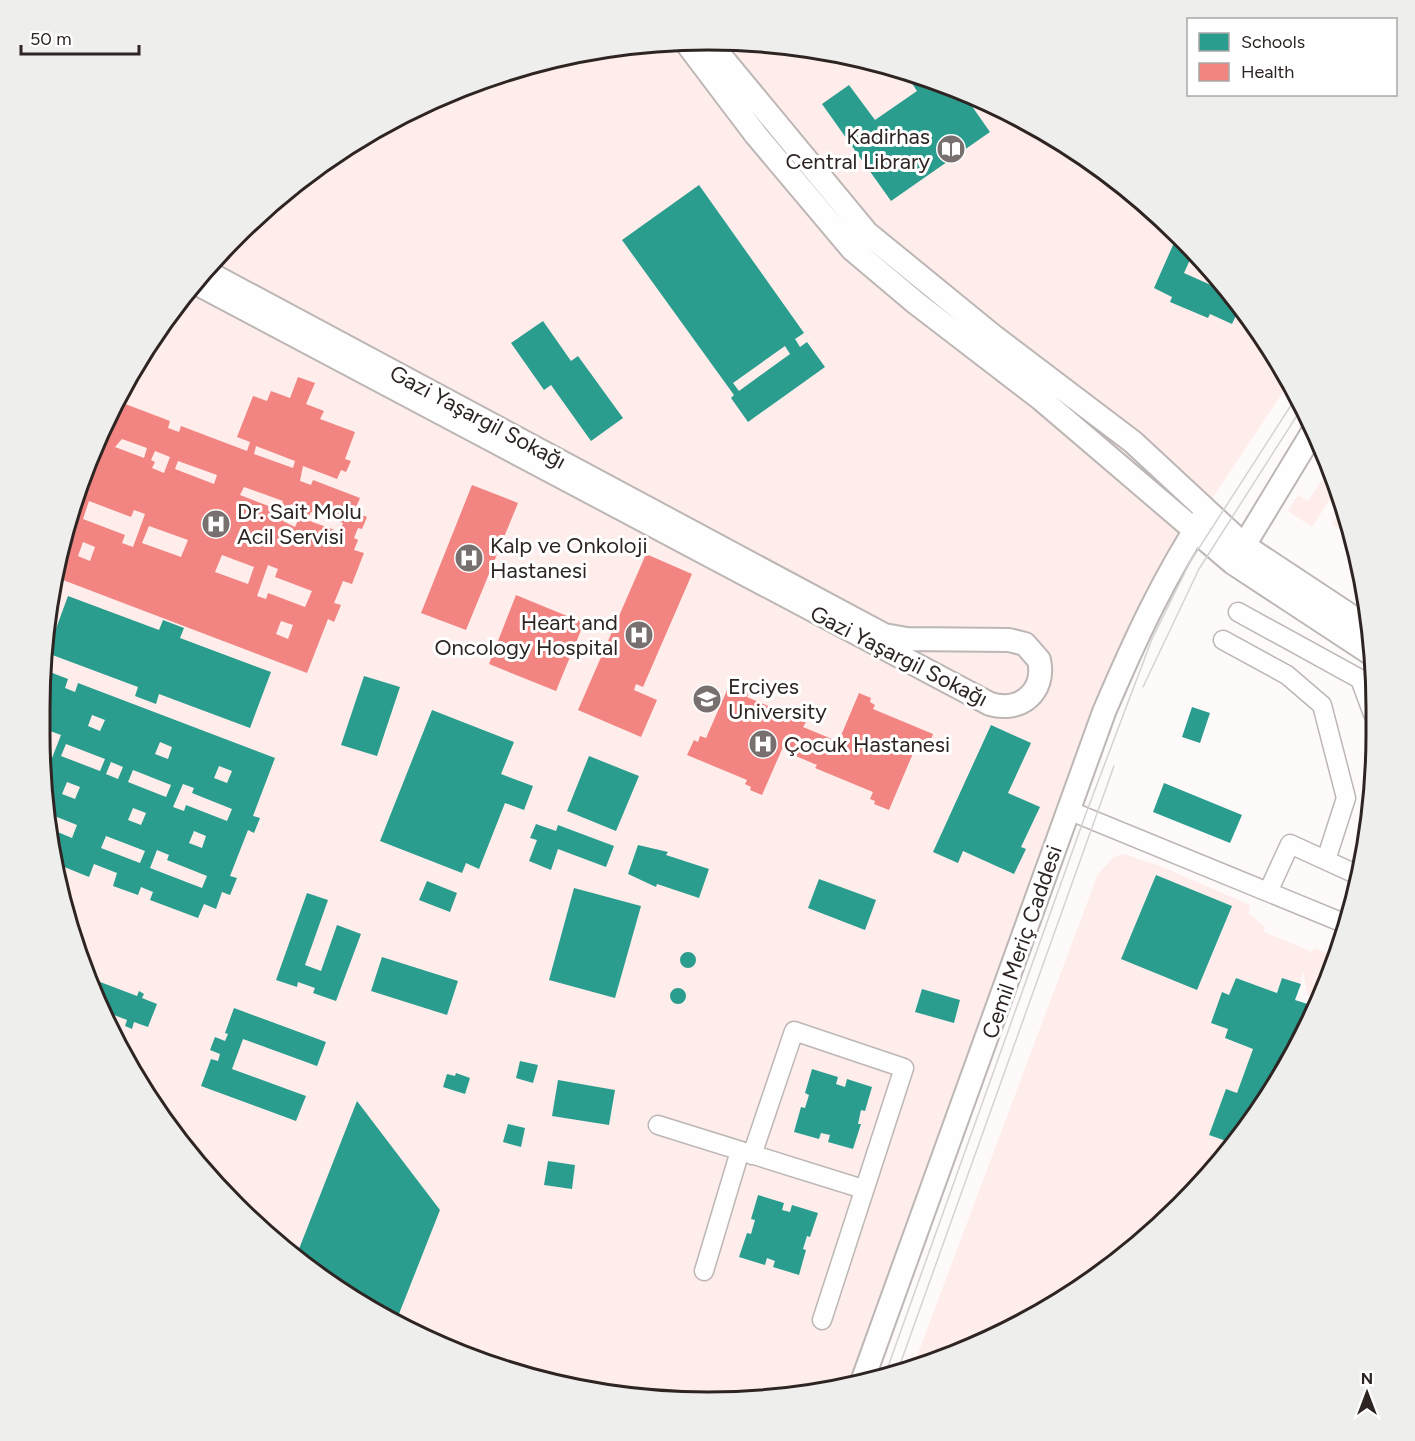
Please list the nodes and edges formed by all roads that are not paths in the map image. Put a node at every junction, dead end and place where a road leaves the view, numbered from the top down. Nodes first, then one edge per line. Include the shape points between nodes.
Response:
1 (692, 50) edge
2 (716, 50) edge
3 (212, 275) edge
4 (202, 286) edge
5 (1308, 440) edge
6 (1200, 522) junction
7 (1239, 555) junction
8 (1238, 612) dead end
9 (1360, 623) edge
10 (1223, 640) dead end
11 (1362, 647) edge
12 (1303, 648) junction
13 (1287, 675) junction
14 (1365, 693) edge
15 (1068, 810) junction
16 (1326, 860) junction
17 (1351, 871) edge
18 (1268, 892) junction
19 (1338, 921) edge
20 (658, 1125) dead end
21 (746, 1153) junction
22 (863, 1189) junction
23 (704, 1271) dead end
24 (822, 1320) dead end
25 (866, 1372) edge

1 - 6 street via 756,135 852,249 936,319
2 - 6 street via 867,233 1133,442
3 - 4 street, Gazi Yaşargil Sokağı via 884,635 1025,644 1039,660 1038,686 1019,703 1004,707 990,704
5 - 7 street
6 - 7 street
6 - 15 street, Cemil Meriç Caddesi via 1169,569 1138,632
7 - 9 street
7 - 11 street
8 - 12 street
10 - 13 street
12 - 13 street
12 - 14 street via 1360,679
13 - 16 street via 1322,705 1346,798
15 - 18 street
15 - 25 street, Cemil Meriç Caddesi
16 - 17 street
16 - 18 street via 1290,844
18 - 19 street
20 - 21 street
21 - 22 street
21 - 22 street via 794,1031 904,1068
21 - 23 street
22 - 24 street

